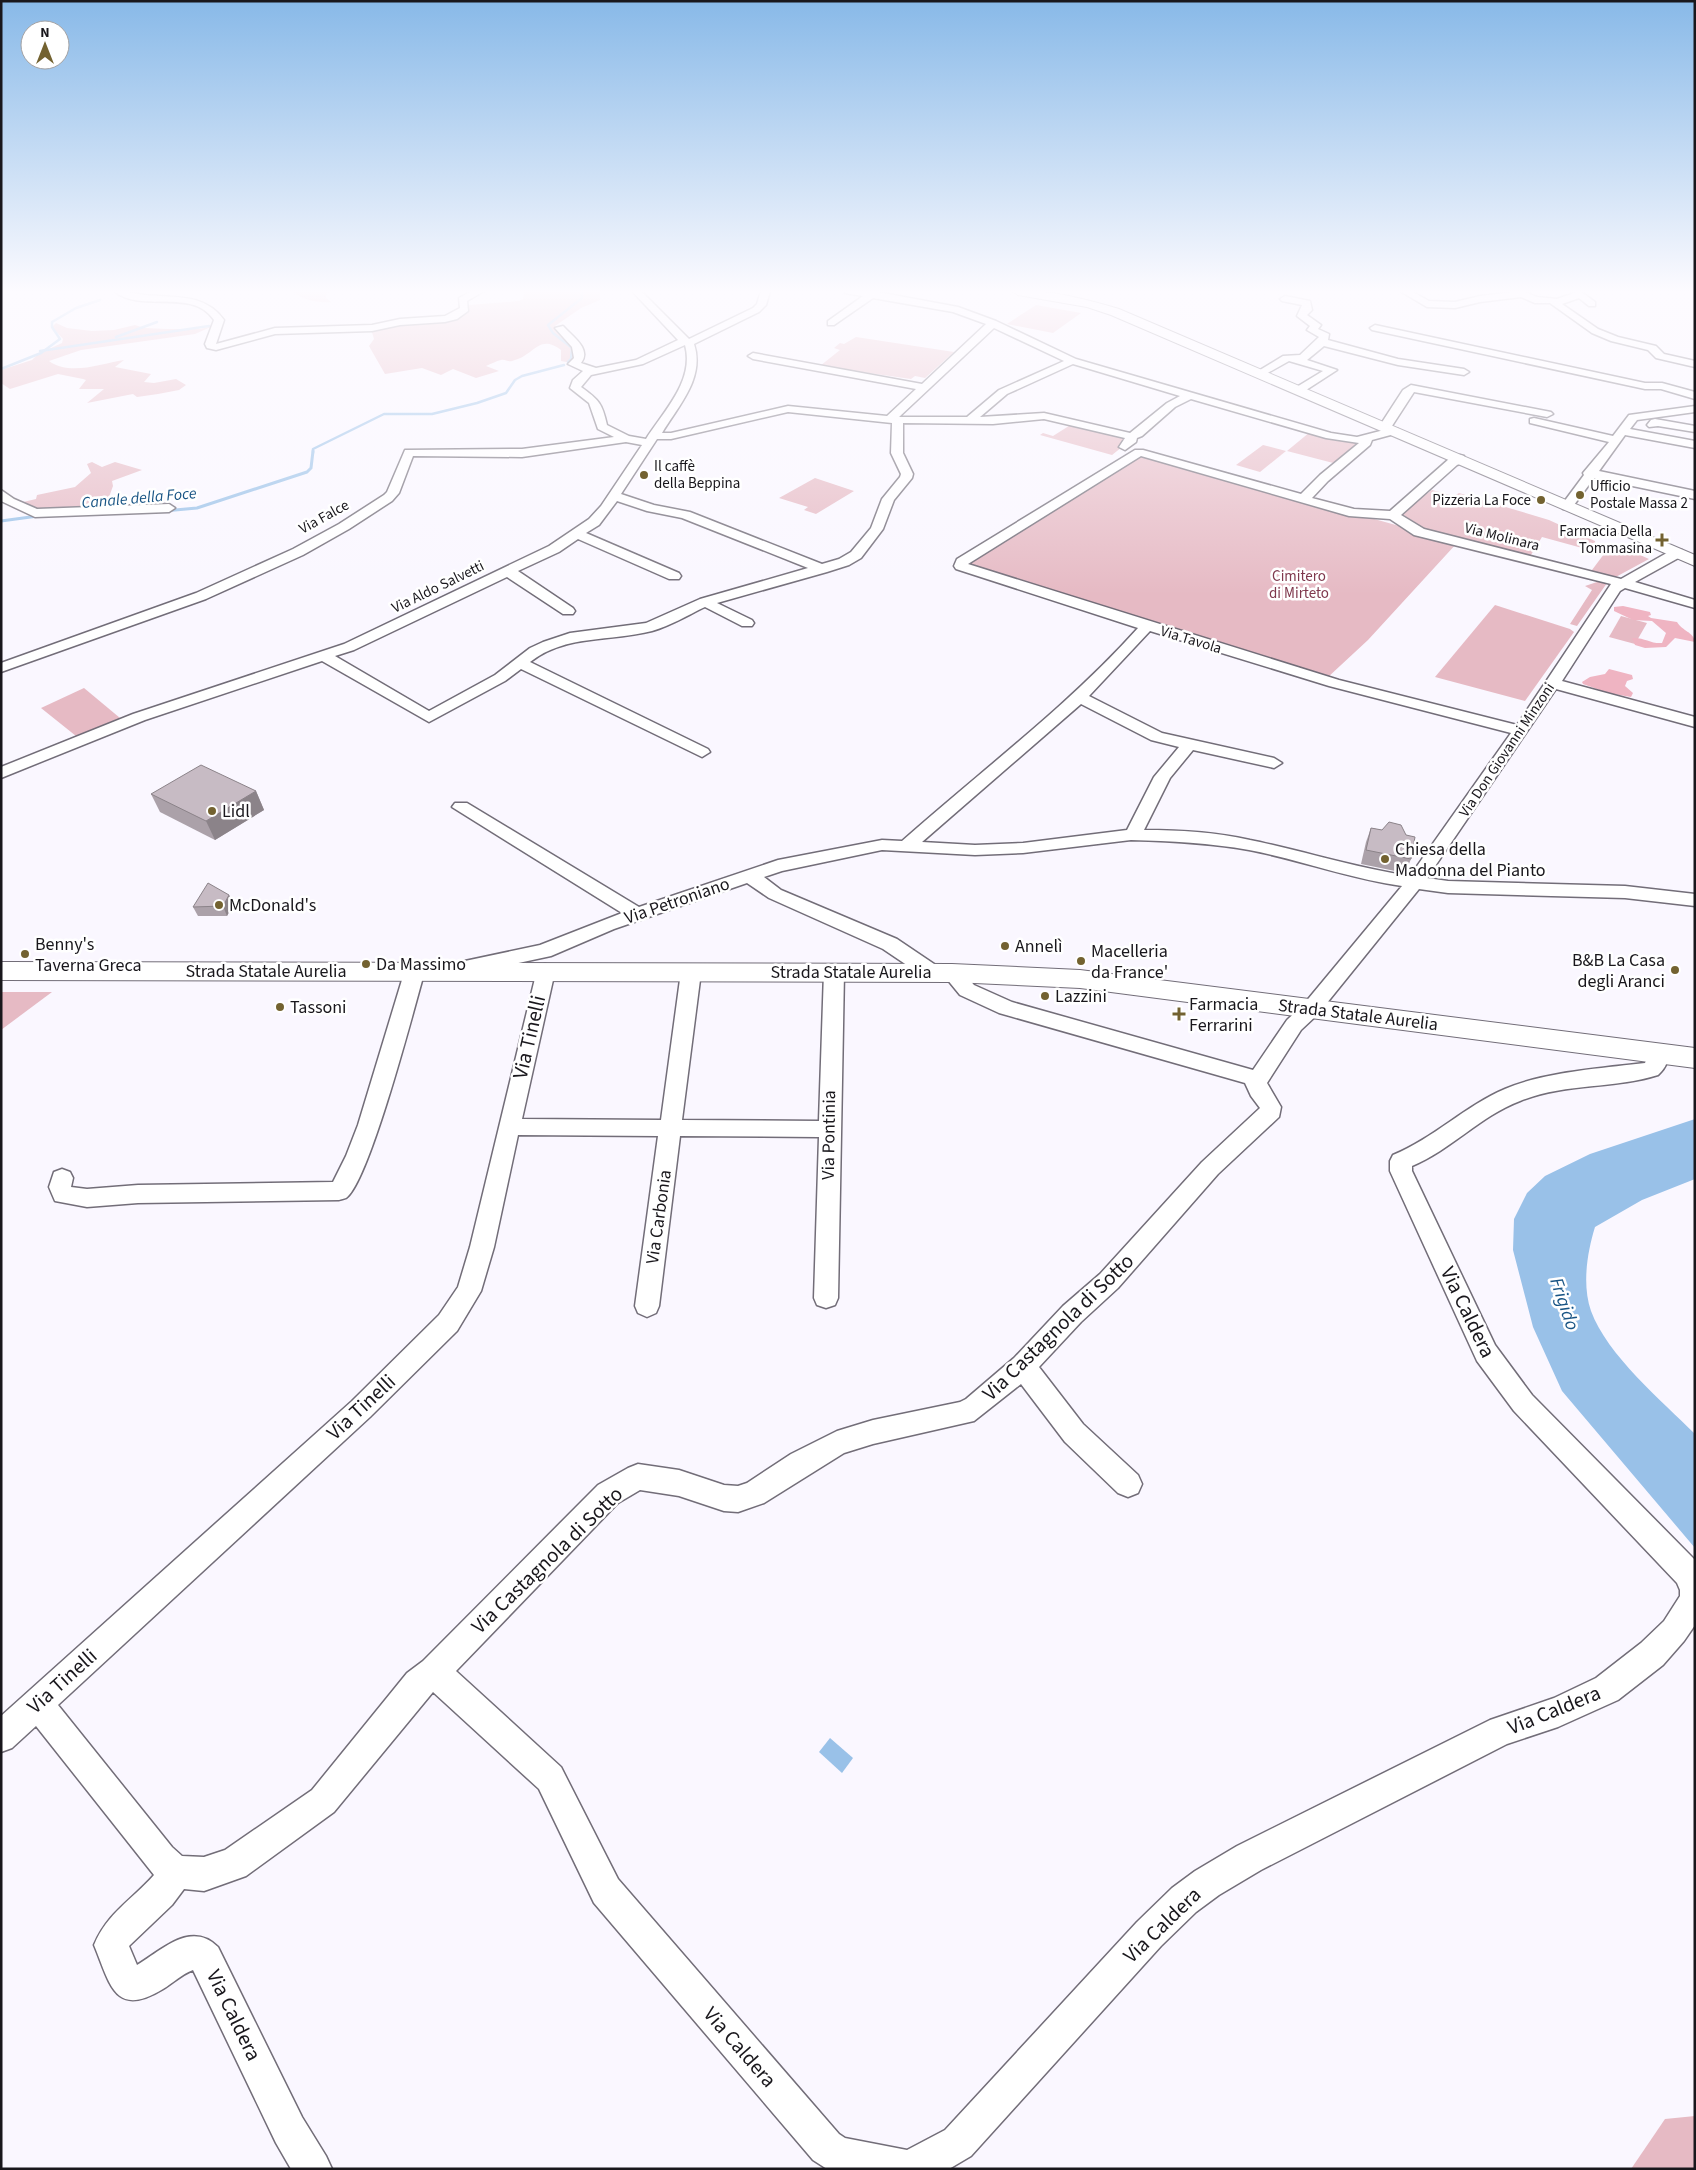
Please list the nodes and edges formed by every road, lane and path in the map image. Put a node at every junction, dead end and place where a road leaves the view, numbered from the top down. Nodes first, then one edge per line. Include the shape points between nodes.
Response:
1 (581, 392) edge
2 (681, 392) edge
3 (917, 392) edge
4 (1003, 392) edge
5 (1177, 392) edge
6 (1304, 392) edge
7 (1407, 392) edge
8 (1433, 392) edge
9 (1683, 392) edge
10 (1190, 396) junction
11 (1695, 396) edge
12 (1695, 409) edge
13 (1547, 414) dead end
14 (893, 420) junction
15 (970, 421) junction
16 (1534, 421) dead end
17 (1389, 429) junction
18 (1695, 430) edge
19 (1618, 435) junction
20 (1130, 436) junction
21 (1646, 436) junction
22 (626, 438) junction
23 (1366, 438) junction
24 (653, 440) junction
25 (1695, 445) edge
26 (1126, 458) junction
27 (1460, 459) junction
28 (1589, 473) junction
29 (1, 494) edge
30 (1695, 495) edge
31 (615, 496) junction
32 (1304, 499) junction
33 (1567, 506) junction
34 (170, 508) dead end
35 (1393, 515) junction
36 (578, 534) junction
37 (1676, 553) junction
38 (1695, 561) edge
39 (822, 569) junction
40 (508, 571) junction
41 (674, 576) dead end
42 (1622, 582) junction
43 (705, 602) junction
44 (1695, 604) edge
45 (568, 611) dead end
46 (747, 623) dead end
47 (1147, 626) junction
48 (324, 656) junction
49 (520, 663) junction
50 (1, 668) edge
51 (1553, 683) junction
52 (1080, 697) junction
53 (1695, 722) edge
54 (1521, 731) junction
55 (1189, 745) junction
56 (702, 752) dead end
57 (1274, 763) dead end
58 (1, 773) edge
59 (460, 807) dead end
60 (1133, 835) junction
61 (907, 846) junction
62 (750, 876) junction
63 (1416, 881) junction
64 (1695, 900) edge
65 (638, 915) junction
66 (415, 970) junction
67 (1, 971) edge
68 (450, 971) junction
69 (545, 971) junction
70 (691, 972) junction
71 (834, 972) junction
72 (942, 973) junction
73 (1311, 1009) junction
74 (1658, 1053) junction
75 (1695, 1058) edge
76 (1258, 1079) junction
77 (509, 1127) junction
78 (671, 1128) junction
79 (829, 1129) junction
80 (62, 1178) dead end
81 (826, 1298) dead end
82 (647, 1306) dead end
83 (1023, 1366) junction
84 (1128, 1484) dead end
85 (434, 1672) junction
86 (37, 1704) junction
87 (1, 1737) edge
88 (176, 1872) junction
89 (313, 2169) edge
90 (909, 2169) edge

1 - 22 street via 594,401 602,427
2 - 24 street, Via Aldo Salvetti
3 - 14 street
4 - 15 street
5 - 10 street
6 - 17 main road
7 - 17 street via 1401,398
8 - 13 street
9 - 11 street
10 - 20 street via 1171,405 1138,434
10 - 23 street via 1345,440
12 - 19 street via 1637,415
14 - 15 street, Via Falce
14 - 24 street, Via Falce via 788,410
14 - 39 street via 899,428 897,453 906,478 888,499 877,529 856,555 837,566
15 - 20 street, Via Falce via 1044,416
16 - 19 street
17 - 23 street
17 - 27 main road
18 - 21 street via 1655,422
19 - 21 street
19 - 28 street
20 - 26 street via 1131,441 1116,455
21 - 25 street
22 - 24 street, Via Falce
22 - 50 street, Via Falce via 522,453 410,452 388,498 319,540 190,600
23 - 32 street via 1366,443
24 - 31 street, Via Aldo Salvetti
26 - 32 street via 1144,452
26 - 47 street via 962,562 961,566
27 - 33 main road
27 - 35 street
28 - 30 street
28 - 33 street
29 - 34 street via 10,502 35,513
31 - 36 street, Via Aldo Salvetti via 594,522
31 - 39 street via 686,515
32 - 35 street via 1353,513
33 - 37 main road
35 - 42 street, Via Molinara via 1419,532
36 - 40 street, Via Aldo Salvetti
36 - 41 street
37 - 38 main road
37 - 42 street, Via Don Giovanni Minzoni
39 - 43 street
40 - 45 street
40 - 48 street, Via Aldo Salvetti via 386,631
42 - 44 street, Via Molinara
42 - 51 street, Via Don Giovanni Minzoni
43 - 46 street
43 - 49 street via 648,627 570,637 535,651
47 - 52 street, Via Tavola
47 - 54 street, Via Tavola via 1334,683
48 - 49 street via 428,717 500,678
48 - 58 street, Via Aldo Salvetti via 139,717
49 - 56 street
51 - 53 street
51 - 54 street, Via Don Giovanni Minzoni
52 - 55 street via 1157,737
52 - 61 street, Via Tavola
54 - 63 street, Via Don Giovanni Minzoni
55 - 57 street
55 - 60 street via 1162,777
59 - 65 street
60 - 61 street, Via Petroniano via 1023,848 975,850
60 - 63 street, Via Petroniano via 1216,839 1351,871
61 - 62 street, Via Petroniano via 882,845 778,866
62 - 65 street, Via Petroniano
62 - 72 street via 775,894 890,944
63 - 64 street, Via Petroniano via 1489,889 1625,892
63 - 73 street, Via Don Giovanni Minzoni
65 - 68 street, Via Petroniano via 544,951
66 - 67 main road, Strada Statale Aurelia
66 - 68 main road, Strada Statale Aurelia
66 - 80 street via 359,1153 344,1188 339,1191 138,1194 87,1198 63,1195 60,1187
68 - 69 main road, Strada Statale Aurelia
69 - 70 main road, Strada Statale Aurelia
69 - 77 street, Via Tinelli
70 - 71 main road, Strada Statale Aurelia
70 - 78 street, Via Carbonia
71 - 72 main road, Strada Statale Aurelia
71 - 79 street, Via Pontinia
72 - 73 main road, Strada Statale Aurelia via 1080,979
72 - 76 street via 967,990 1006,1008
73 - 74 main road, Strada Statale Aurelia
73 - 76 street via 1294,1025
74 - 75 main road, Strada Statale Aurelia
74 - 90 street, Via Caldera via 1656,1066 1651,1070 1568,1081 1514,1094 1424,1152 1401,1161 1401,1171 1486,1353 1502,1376 1522,1403 1687,1573 1695,1588 1694,1600 1674,1631 1652,1654 1607,1689 1558,1712 1501,1732 1249,1858 1207,1883 1149,1934 958,2143
76 - 83 street, Via Castagnola di Sotto via 1256,1086 1270,1104 1271,1111 1210,1168 1109,1280
77 - 78 street
77 - 86 street, Via Tinelli via 482,1247 468,1291 448,1324 361,1409
78 - 79 street
78 - 82 street, Via Carbonia
79 - 81 street, Via Pontinia
83 - 84 street via 1074,1433
83 - 85 street, Via Castagnola di Sotto via 965,1413 837,1443 754,1494 738,1499 724,1498 679,1483 638,1477 622,1484 608,1494
85 - 88 street, Via Castagnola di Sotto via 418,1684 323,1801 299,1820 234,1864 204,1874
85 - 90 street, Via Caldera via 550,1778 606,1891 826,2146 839,2155
86 - 87 street, Via Tinelli
86 - 88 street via 160,1859
88 - 89 street, Via Caldera via 163,1892 114,1937 111,1945 125,1978 131,1984 140,1983 187,1953 198,1952 206,1959 290,2130

